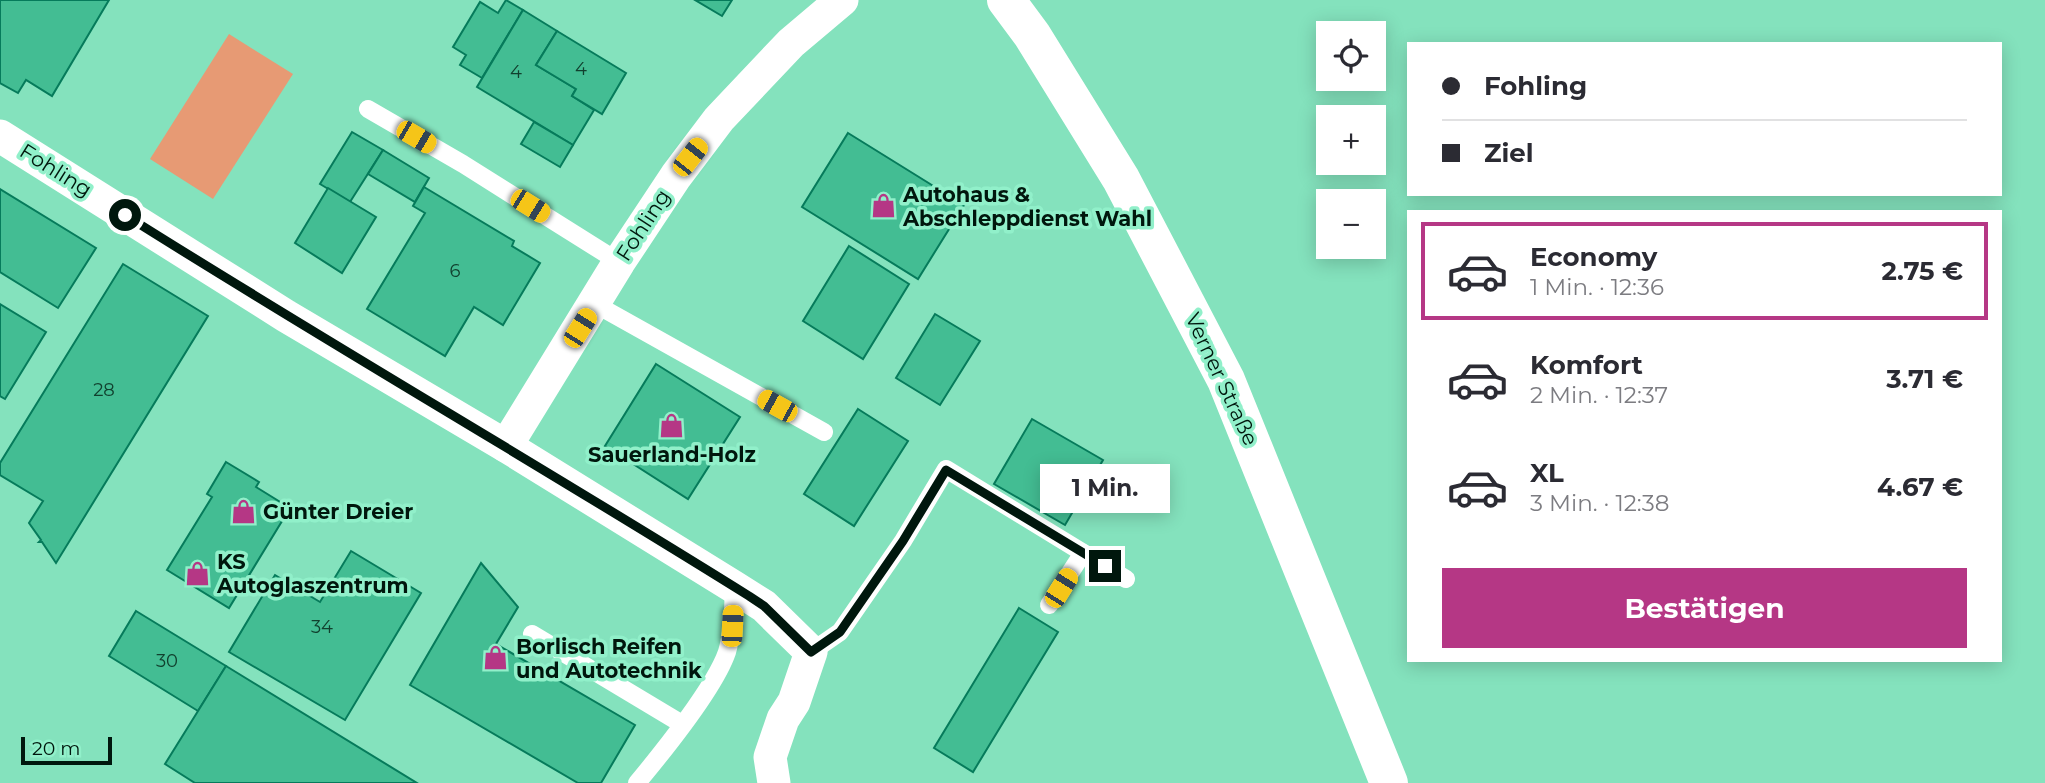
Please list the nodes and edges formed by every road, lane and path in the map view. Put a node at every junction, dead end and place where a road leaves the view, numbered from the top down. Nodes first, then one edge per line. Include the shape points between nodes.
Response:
1 (842, 0) edge
2 (1006, 0) edge
3 (368, 109) dead end
4 (0, 136) edge
5 (619, 262) junction
6 (595, 304) junction
7 (824, 432) dead end
8 (506, 446) junction
9 (1083, 553) junction
10 (1126, 579) dead end
11 (734, 587) junction
12 (1049, 605) dead end
13 (532, 634) dead end
14 (811, 652) junction
15 (682, 724) junction
16 (638, 783) edge
17 (774, 783) edge
18 (1389, 783) edge

1 - 5 street, Fohling via 791,43 719,119
2 - 18 main road, Verner Straße via 1121,179 1226,380
3 - 5 lane
4 - 8 street, Fohling via 286,316
5 - 6 street, Fohling
6 - 7 lane
6 - 8 street, Fohling
8 - 11 street, Fohling
9 - 10 lane
9 - 12 lane
9 - 14 lane via 946,470 840,632
11 - 14 street, Fohling via 764,606
11 - 15 lane via 726,653
13 - 15 lane
14 - 17 street via 770,757
15 - 16 lane

